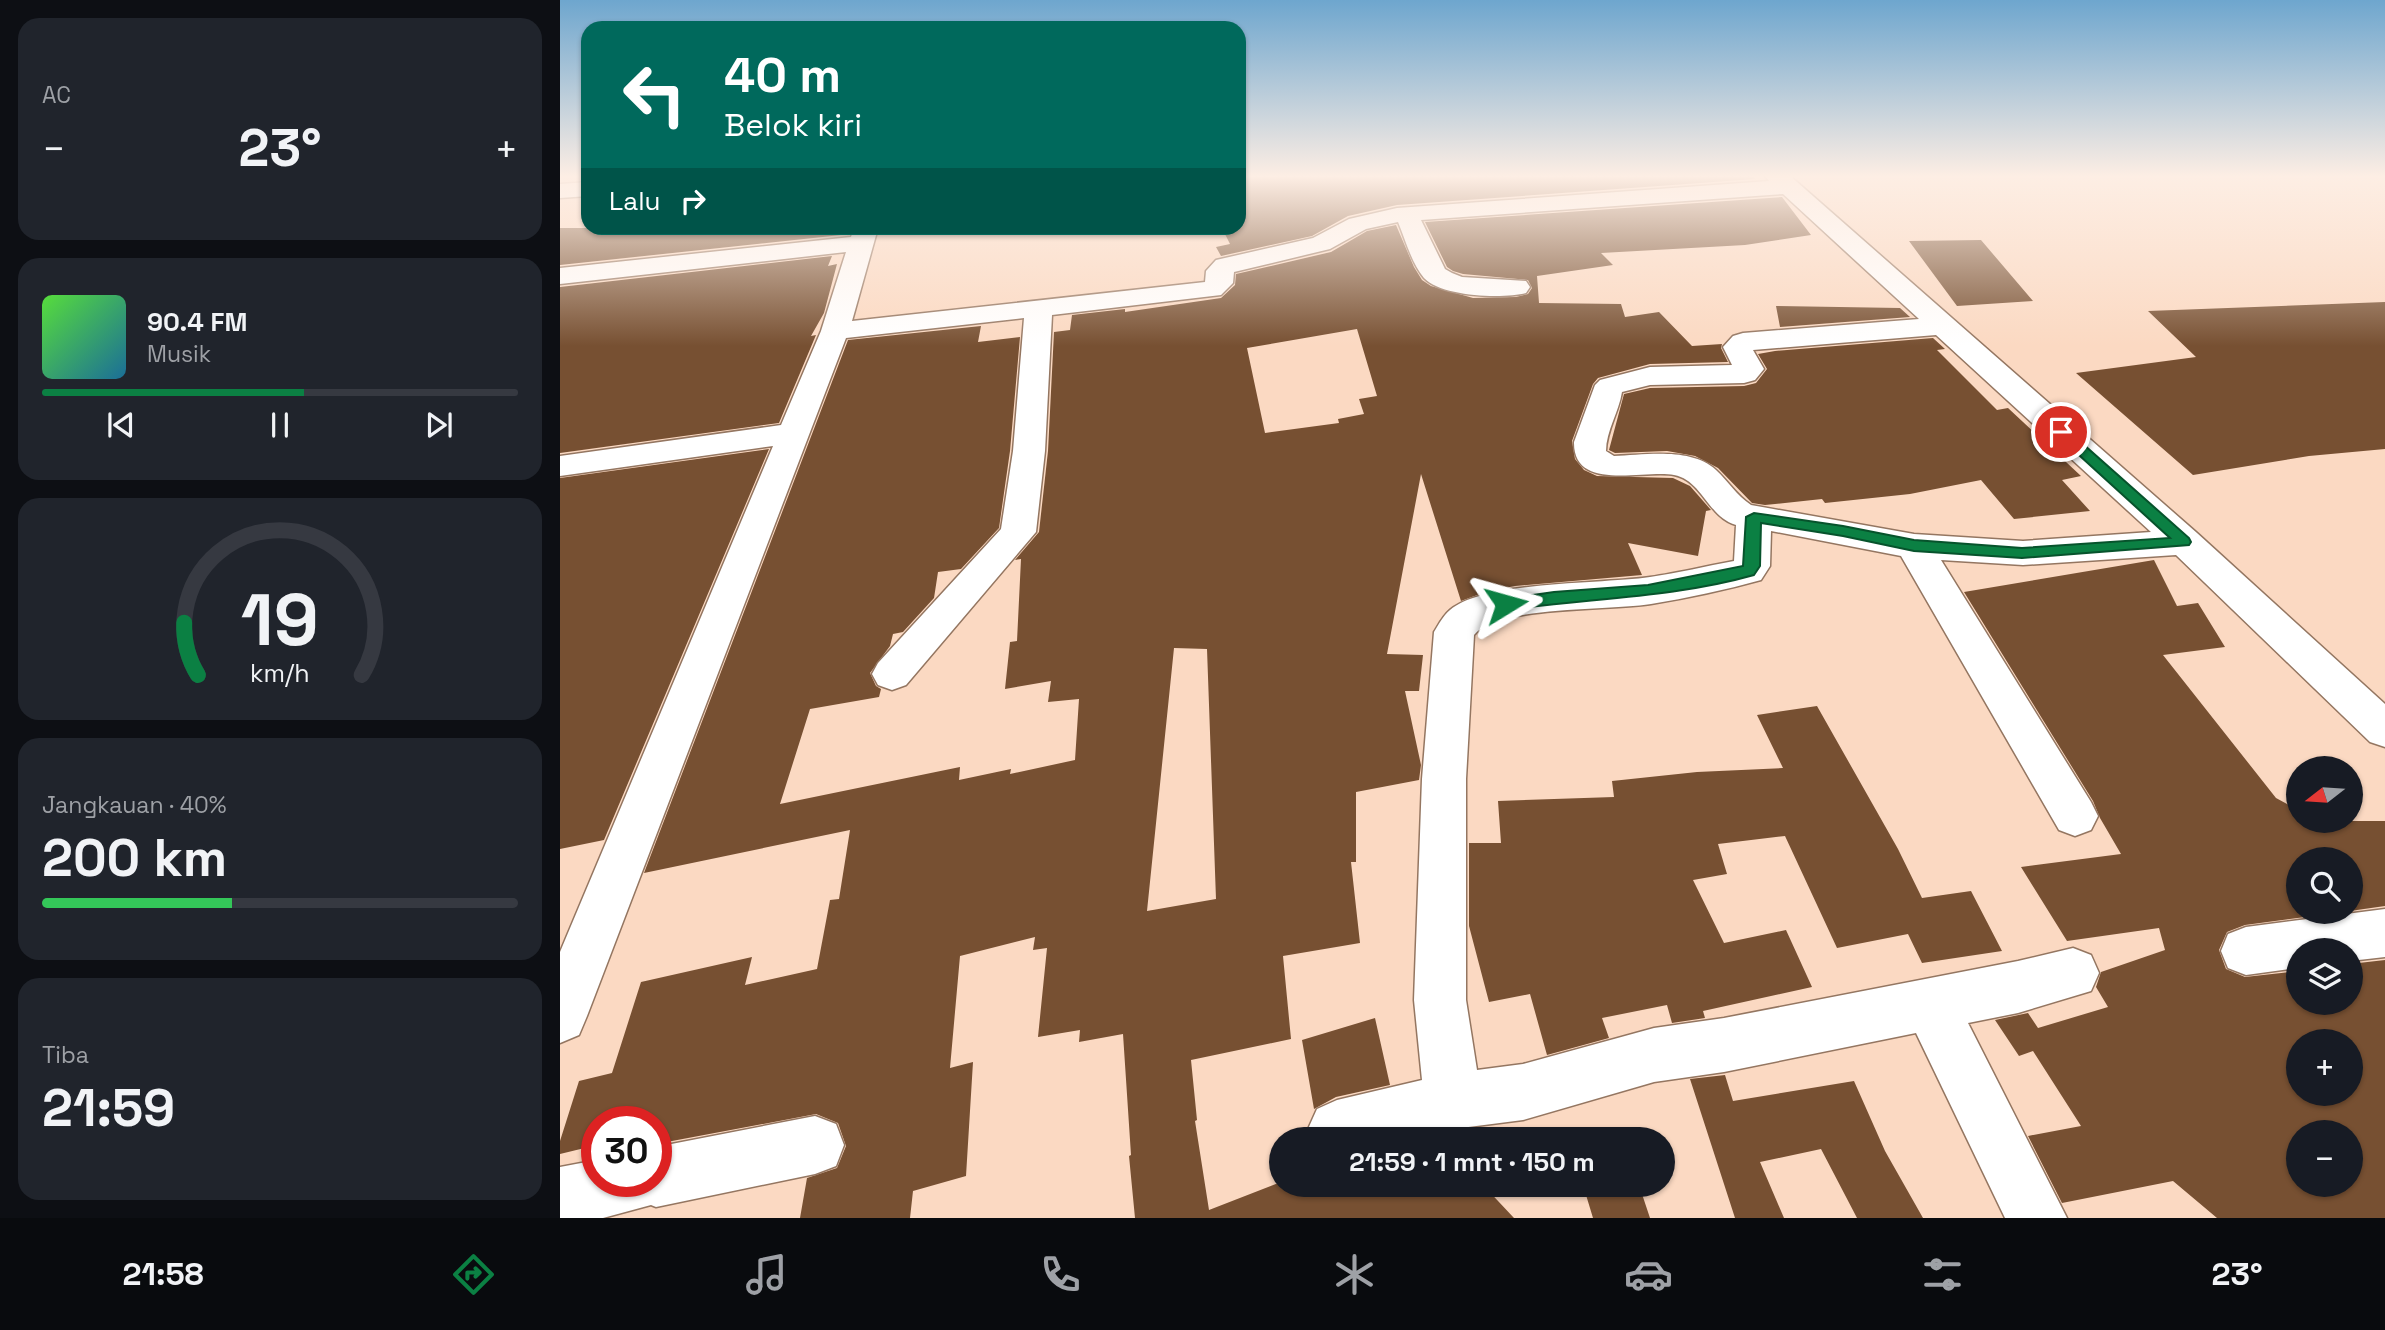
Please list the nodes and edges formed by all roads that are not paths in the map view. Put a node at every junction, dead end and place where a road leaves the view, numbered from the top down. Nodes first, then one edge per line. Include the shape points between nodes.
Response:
1 (1343, 232) edge
2 (1414, 232) edge
3 (1837, 232) edge
4 (864, 235) edge
5 (560, 276) edge
6 (1517, 287) dead end
7 (1039, 309) junction
8 (1942, 326) junction
9 (835, 331) junction
10 (793, 433) junction
11 (561, 467) edge
12 (1754, 517) junction
13 (2184, 542) junction
14 (1914, 545) junction
15 (892, 674) dead end
16 (2385, 730) edge
17 (2075, 816) dead end
18 (2385, 933) edge
19 (2246, 951) dead end
20 (2073, 972) dead end
21 (1929, 1003) junction
22 (560, 1016) edge
23 (1453, 1101) junction
24 (1345, 1127) edge
25 (815, 1145) dead end
26 (672, 1174) edge
27 (581, 1193) edge
28 (560, 1197) edge
29 (2037, 1218) edge

1 - 7 street via 1321,244 1225,266 1219,271 1220,283 1212,289
2 - 6 street via 1440,278 1451,283
3 - 8 street
4 - 5 street
4 - 9 street
7 - 9 street
7 - 15 street via 1018,532
8 - 12 street via 1743,342 1737,345 1749,369 1744,374 1650,376 1606,391 1590,443 1596,460 1609,466 1686,466 1706,478 1734,512
8 - 13 street
9 - 10 street
10 - 11 street
10 - 22 street
12 - 14 street
12 - 23 street via 1748,571 1648,591 1506,604 1465,619 1454,632 1444,779 1440,1000
13 - 14 street via 2022,553
13 - 16 street
14 - 17 street
18 - 19 street
20 - 21 street
21 - 23 street via 1654,1055 1523,1092
21 - 29 street
23 - 24 street
25 - 26 street
27 - 28 street

